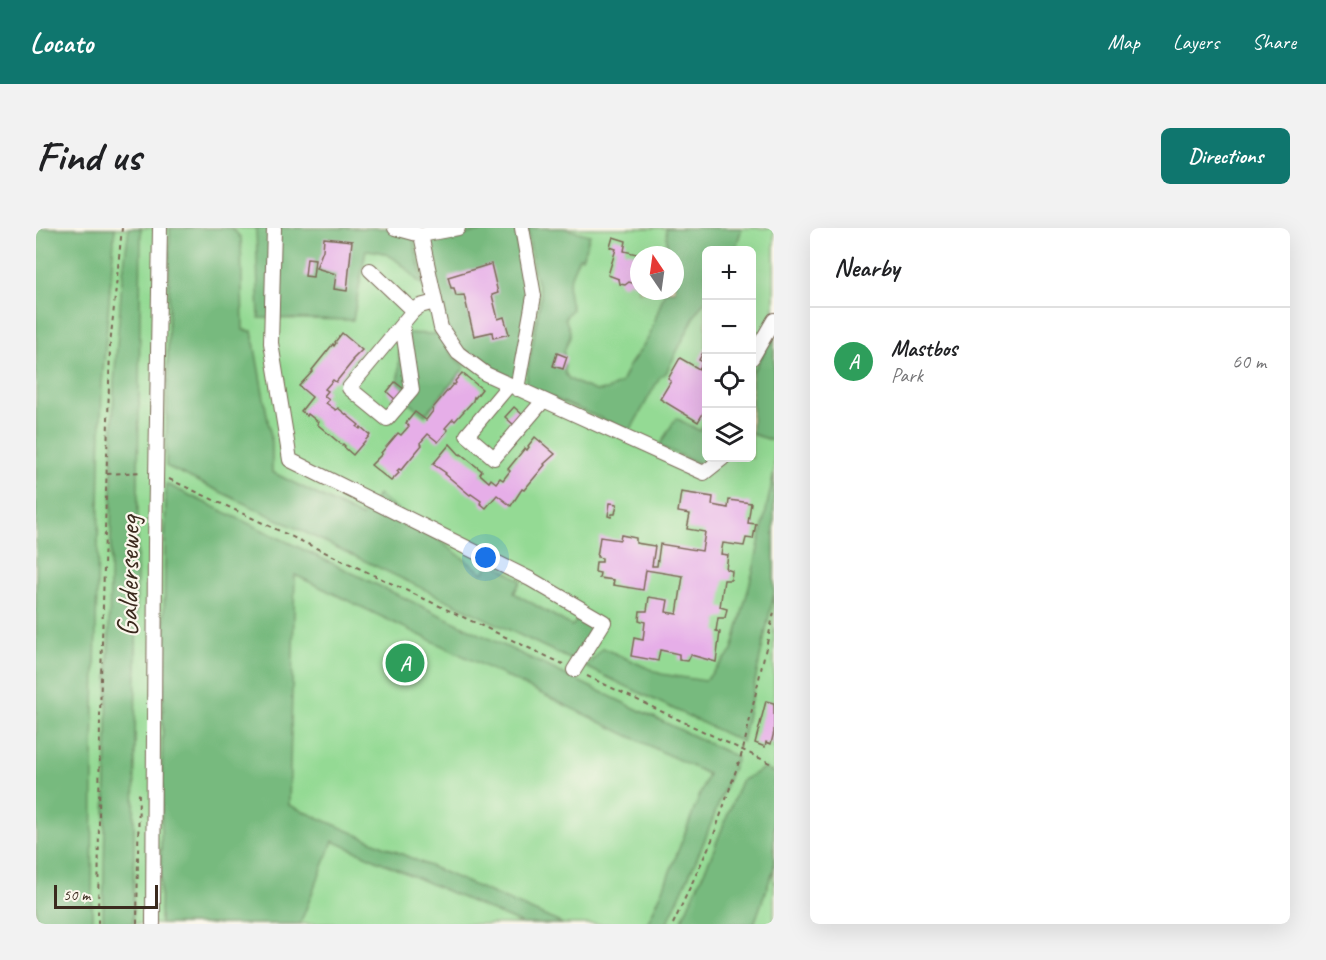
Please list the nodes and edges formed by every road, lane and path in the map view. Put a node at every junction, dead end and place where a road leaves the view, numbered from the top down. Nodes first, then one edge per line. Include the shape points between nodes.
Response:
1 (122, 228) edge
2 (160, 228) edge
3 (274, 228) edge
4 (395, 228) edge
5 (458, 228) edge
6 (522, 228) edge
7 (421, 235) junction
8 (370, 270) dead end
9 (435, 302) junction
10 (413, 311) junction
11 (774, 320) edge
12 (402, 324) junction
13 (754, 354) edge
14 (513, 387) junction
15 (543, 401) junction
16 (718, 462) edge
17 (149, 473) junction
18 (106, 474) junction
19 (774, 612) edge
20 (574, 670) junction
21 (743, 750) junction
22 (774, 765) edge
23 (98, 924) edge
24 (153, 924) edge
25 (673, 924) edge

1 - 18 path via 111,346
2 - 17 street, Galderseweg
3 - 20 street via 271,343 290,460 530,579 604,622
4 - 7 street
5 - 7 street
6 - 14 street via 534,296
7 - 9 street
8 - 10 street
9 - 10 street
9 - 14 street via 441,328 458,353 486,374
10 - 12 street
11 - 13 street
12 - 12 street via 349,388 387,419 412,390
14 - 15 street
14 - 15 street via 467,435 494,458
15 - 16 street via 704,473
17 - 18 path
17 - 20 path
17 - 24 street, Galderseweg
18 - 23 path
19 - 21 path
20 - 21 path
21 - 22 path
21 - 25 path via 712,840

